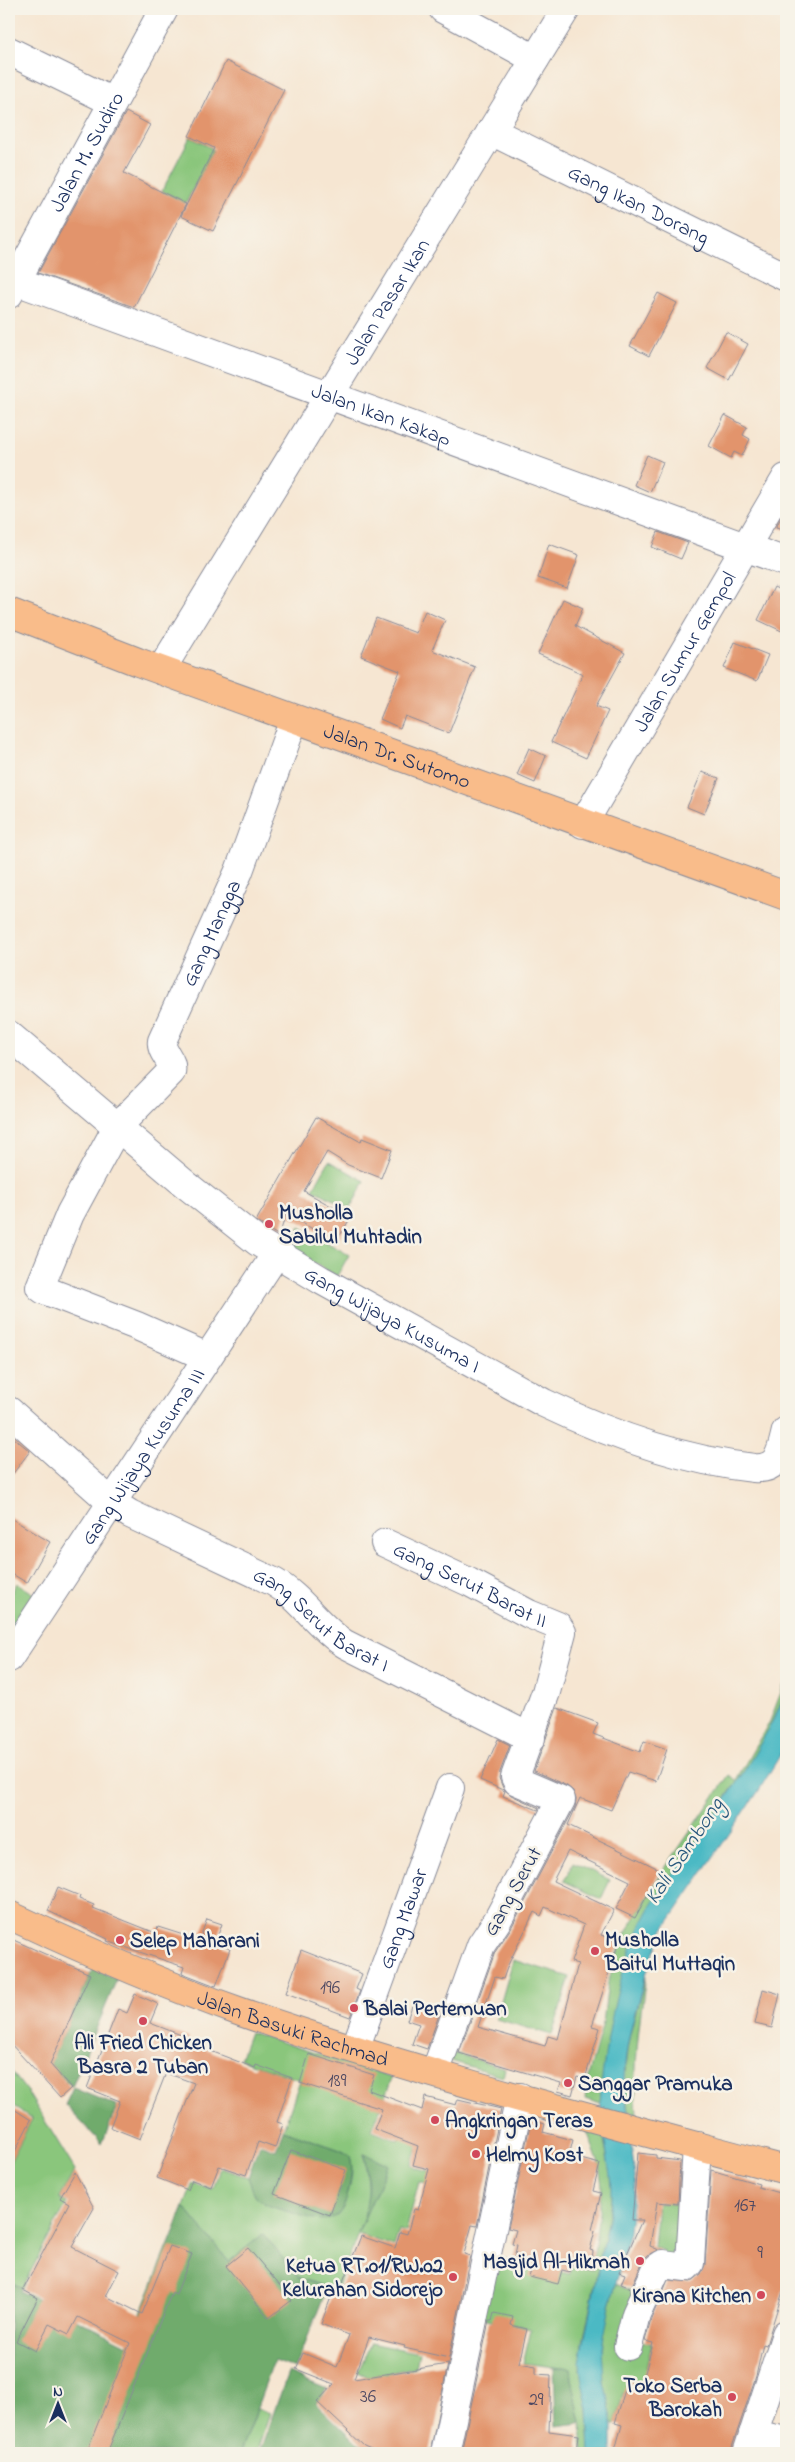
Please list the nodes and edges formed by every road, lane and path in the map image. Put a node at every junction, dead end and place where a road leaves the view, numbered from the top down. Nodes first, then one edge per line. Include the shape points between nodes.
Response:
1 (164, 9) edge
2 (443, 9) edge
3 (566, 9) edge
4 (9, 51) edge
5 (535, 59) junction
6 (113, 102) junction
7 (490, 132) junction
8 (786, 277) edge
9 (12, 288) edge
10 (328, 395) junction
11 (786, 478) edge
12 (747, 547) junction
13 (786, 562) edge
14 (9, 612) edge
15 (161, 670) junction
16 (294, 719) junction
17 (583, 824) junction
18 (786, 896) edge
19 (9, 1035) edge
20 (117, 1127) junction
21 (276, 1254) junction
22 (208, 1357) junction
23 (9, 1411) edge
24 (786, 1432) edge
25 (110, 1502) junction
26 (385, 1544) dead end
27 (9, 1658) edge
28 (531, 1738) junction
29 (450, 1788) dead end
30 (10, 1919) edge
31 (355, 2050) junction
32 (435, 2072) junction
33 (520, 2097) junction
34 (697, 2146) junction
35 (786, 2170) edge
36 (786, 2334) edge
37 (628, 2346) dead end
38 (786, 2441) edge
39 (750, 2444) edge
40 (445, 2453) edge

1 - 6 street, Jalan M. Sudiro
2 - 5 street
3 - 5 street, Jalan Pasar Ikan
4 - 6 street
5 - 7 street, Jalan Pasar Ikan
6 - 9 street, Jalan M. Sudiro
7 - 8 street, Gang Ikan Dorang
7 - 10 street, Jalan Pasar Ikan
9 - 10 street, Jalan Ikan Kakap
10 - 12 street, Jalan Ikan Kakap
10 - 15 street, Jalan Pasar Ikan
11 - 12 street, Jalan Sumur Gempol
12 - 13 street, Jalan Ikan Kakap
12 - 17 street, Jalan Sumur Gempol
14 - 15 main road, Jalan Dr. Sutomo
15 - 16 main road, Jalan Dr. Sutomo
16 - 17 main road, Jalan Dr. Sutomo
16 - 20 street, Gang Mangga via 240,871 162,1041 161,1049 172,1064 171,1072
17 - 18 main road, Jalan Dr. Sutomo
19 - 20 street, Gang Wijaya Kusuma I
20 - 21 street, Gang Wijaya Kusuma I via 224,1216
20 - 22 street via 70,1214 40,1288
21 - 22 street, Gang Wijaya Kusuma III
21 - 24 street, Gang Wijaya Kusuma I via 544,1403 629,1440 727,1464 764,1469 777,1458
22 - 25 street, Gang Wijaya Kusuma III
23 - 25 street, Gang Serut Barat I
25 - 27 street, Gang Wijaya Kusuma III
25 - 28 street, Gang Serut Barat I via 278,1585 294,1596 332,1636 345,1644
26 - 28 street, Gang Serut Barat II via 561,1628 562,1639
28 - 32 street, Gang Serut via 516,1778 561,1800 481,1945
29 - 31 street, Gang Mawar
30 - 31 main road, Jalan Basuki Rachmad via 190,1992
31 - 32 main road, Jalan Basuki Rachmad
32 - 33 main road, Jalan Basuki Rachmad
33 - 34 main road, Jalan Basuki Rachmad
33 - 40 street
34 - 35 main road
34 - 37 street via 690,2263 686,2266 664,2264 657,2268 636,2314
36 - 39 street
38 - 39 street

